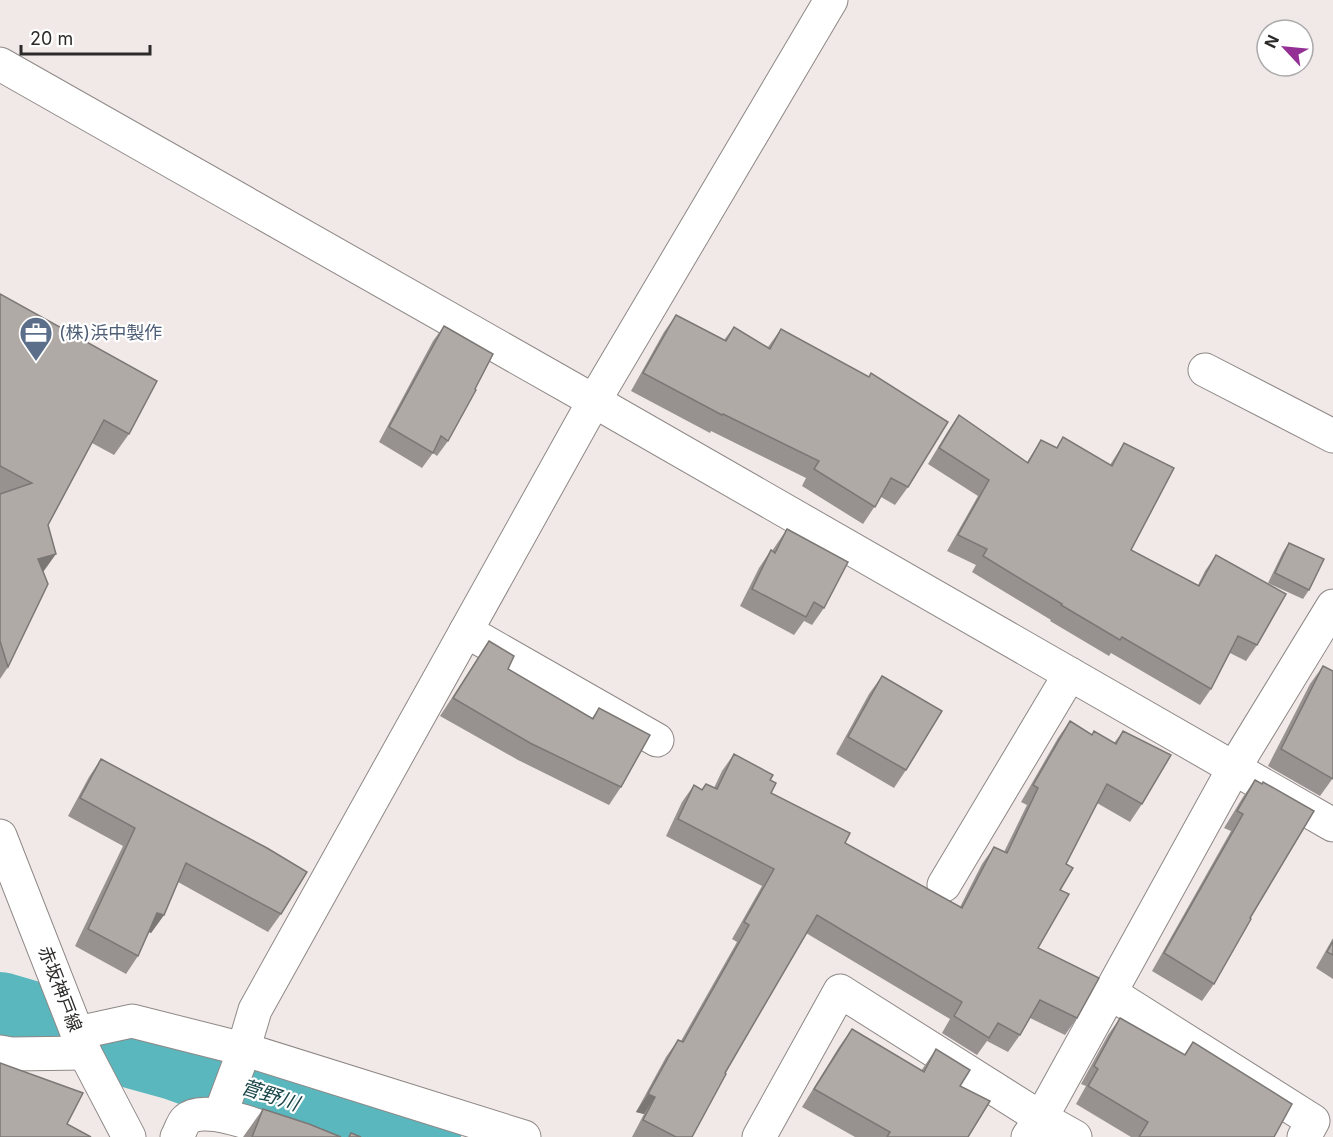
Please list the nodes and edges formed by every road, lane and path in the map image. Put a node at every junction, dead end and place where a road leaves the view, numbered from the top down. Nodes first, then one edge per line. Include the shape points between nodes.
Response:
1 (831, 0) edge
2 (0, 64) edge
3 (1205, 370) dead end
4 (594, 401) junction
5 (1333, 436) edge
6 (1333, 606) edge
7 (466, 631) junction
8 (1070, 674) junction
9 (657, 740) dead end
10 (1234, 768) junction
11 (1333, 825) edge
12 (0, 836) edge
13 (944, 885) dead end
14 (1109, 992) junction
15 (81, 1043) junction
16 (0, 1052) edge
17 (241, 1056) junction
18 (224, 1108) junction
19 (1035, 1128) edge
20 (129, 1137) edge
21 (177, 1137) edge
22 (289, 1137) edge
23 (524, 1137) edge
24 (759, 1137) edge
25 (1075, 1137) edge
26 (1304, 1137) edge

1 - 4 street
2 - 4 street
3 - 5 street
4 - 7 street
4 - 8 street
6 - 10 street
7 - 9 street
7 - 17 street via 255,1010
8 - 10 street
8 - 13 street
10 - 11 street
10 - 14 street
12 - 15 street, 赤坂神戸線
14 - 19 street
14 - 26 street via 1314,1121
15 - 16 street via 12,1054
15 - 17 street via 132,1021
15 - 20 street, 赤坂神戸線
17 - 18 street
17 - 23 street
18 - 21 street via 186,1120
18 - 22 street
19 - 24 street via 840,991
19 - 25 street

